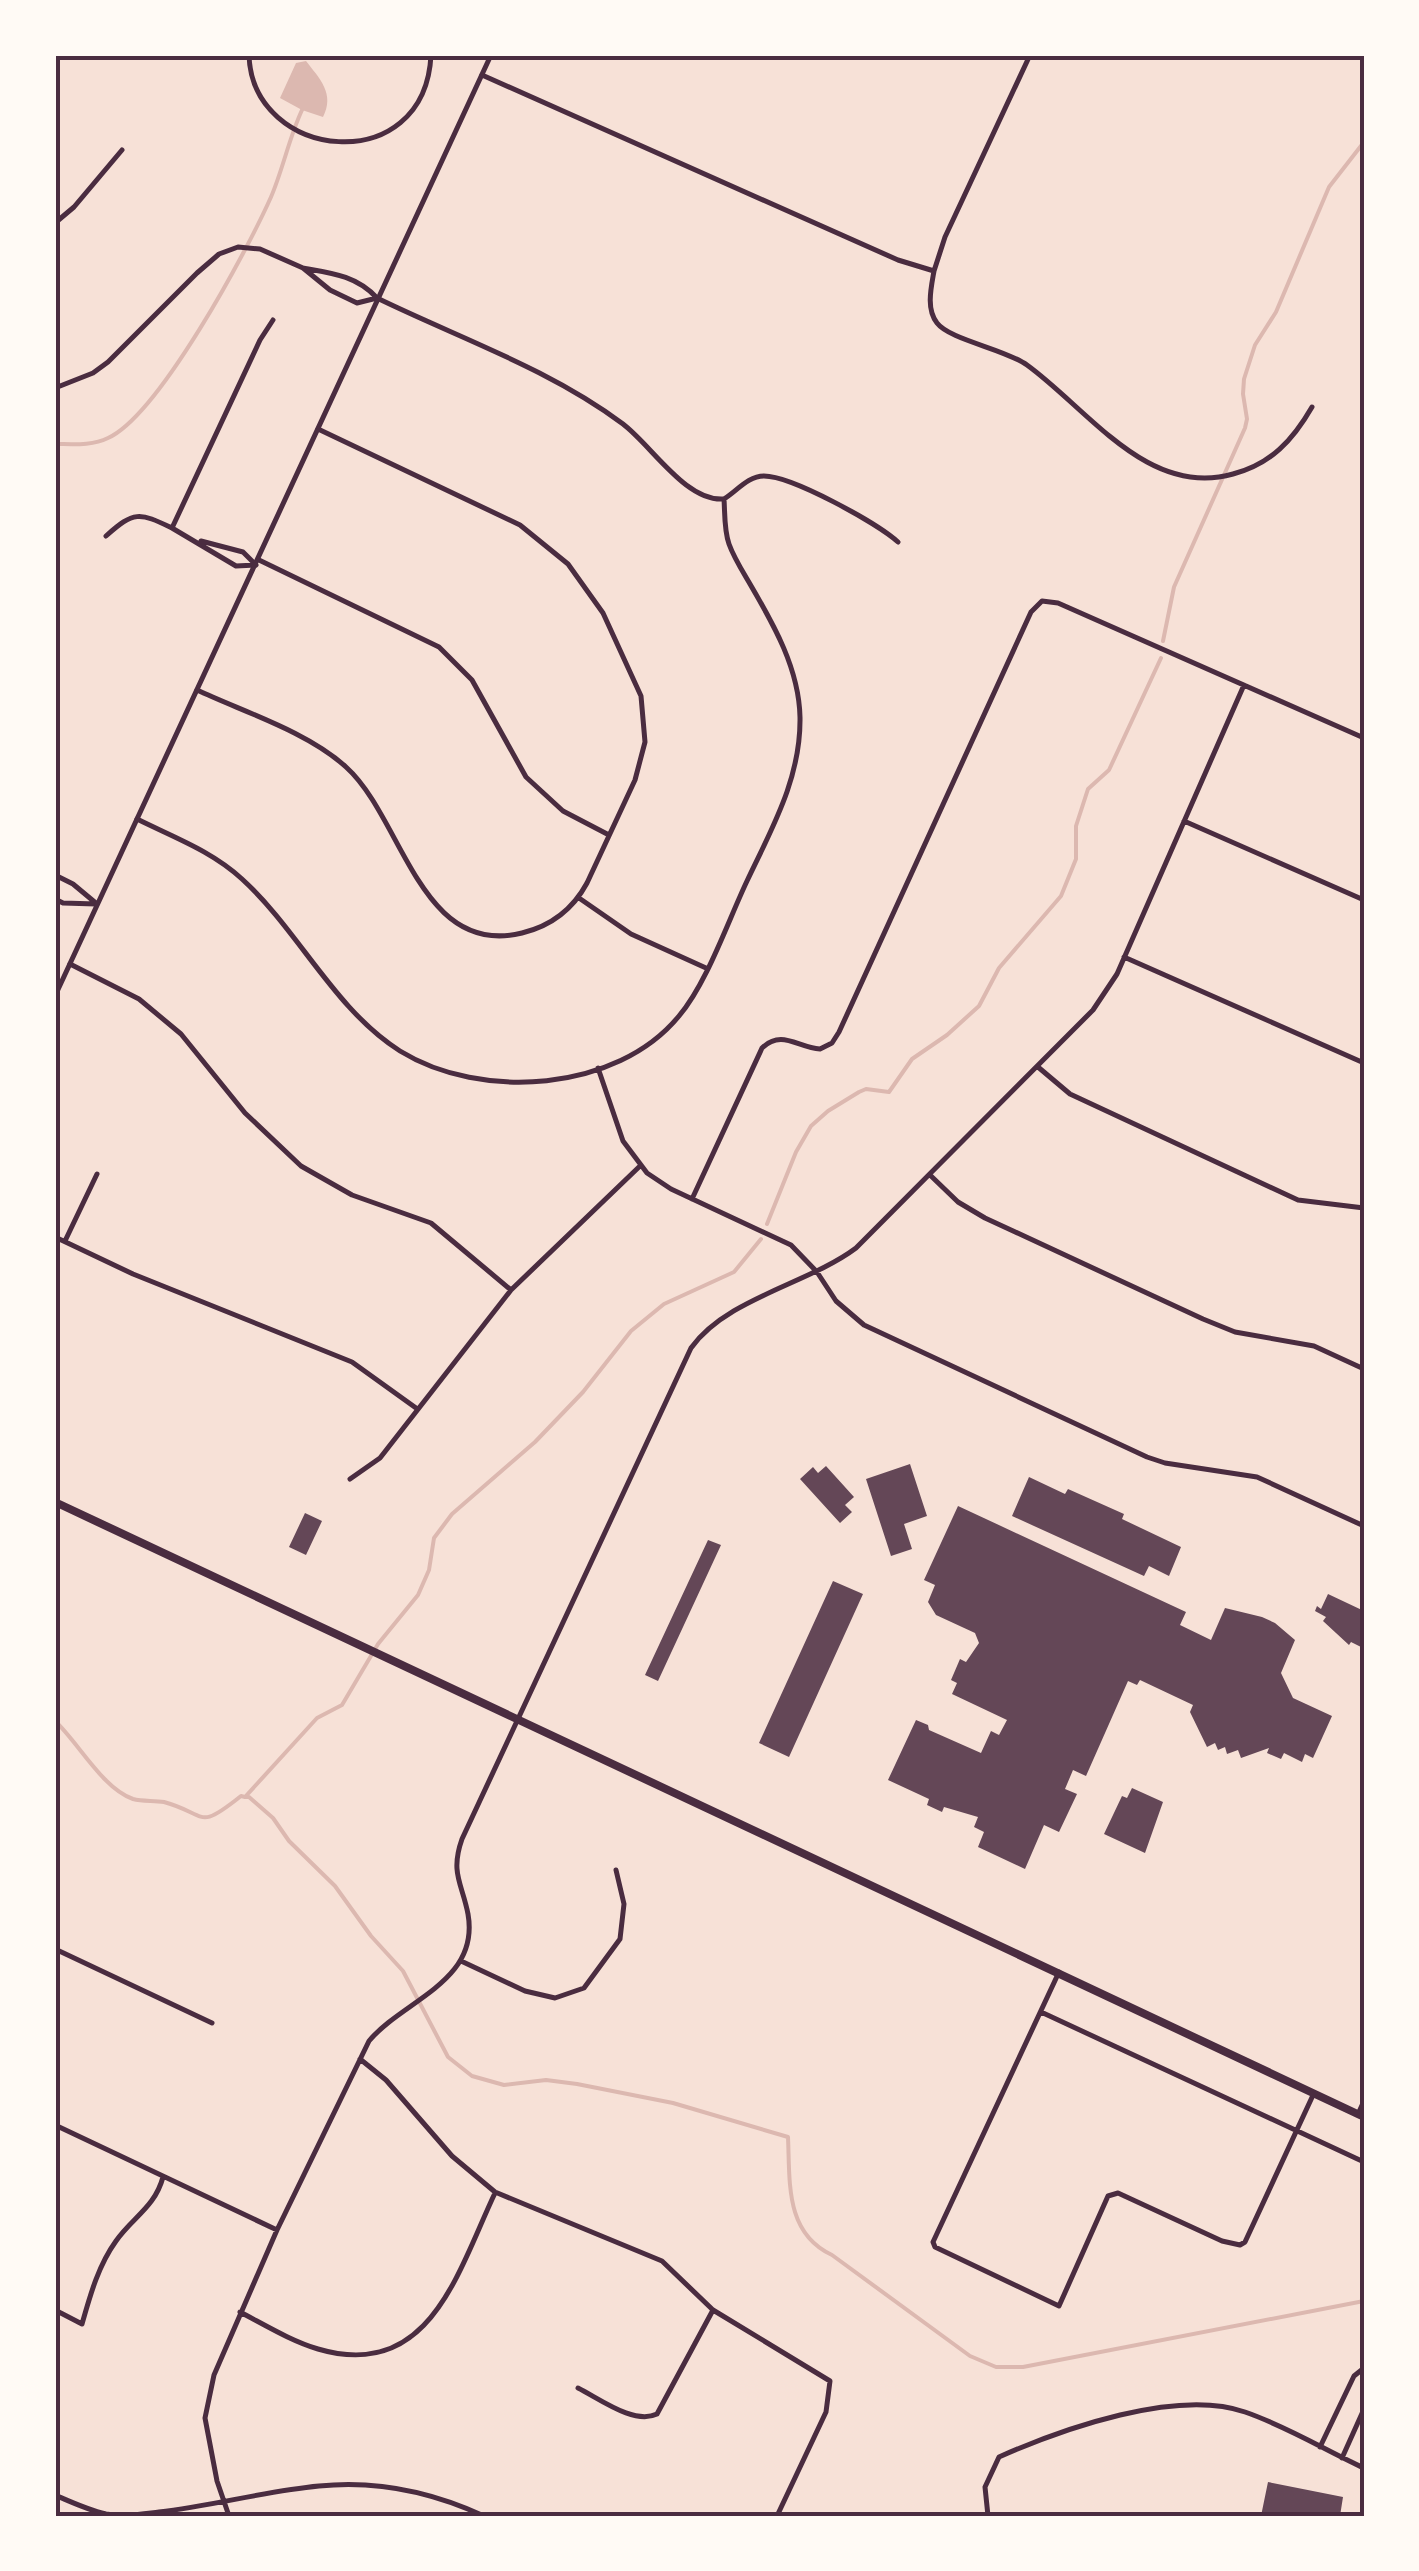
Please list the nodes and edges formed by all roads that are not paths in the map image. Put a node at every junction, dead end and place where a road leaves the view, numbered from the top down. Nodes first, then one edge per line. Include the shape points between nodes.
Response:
1 (249, 55) edge
2 (431, 55) edge
3 (491, 55) edge
4 (1030, 55) edge
5 (482, 75) junction
6 (122, 150) dead end
7 (55, 223) edge
8 (304, 268) junction
9 (934, 271) junction
10 (377, 298) junction
11 (273, 320) dead end
12 (55, 388) edge
13 (1312, 406) dead end
14 (318, 429) junction
15 (724, 499) junction
16 (172, 528) junction
17 (106, 536) dead end
18 (195, 539) junction
19 (898, 542) dead end
20 (257, 562) junction
21 (1244, 685) junction
22 (196, 690) junction
23 (1364, 738) edge
24 (137, 819) junction
25 (1184, 821) junction
26 (609, 836) junction
27 (55, 874) edge
28 (580, 898) junction
29 (55, 900) edge
30 (1364, 900) edge
31 (98, 904) junction
32 (1124, 957) junction
33 (70, 964) junction
34 (706, 968) junction
35 (55, 996) edge
36 (1364, 1063) edge
37 (1038, 1067) junction
38 (598, 1068) junction
39 (640, 1166) junction
40 (97, 1174) dead end
41 (930, 1175) junction
42 (692, 1200) junction
43 (1364, 1208) edge
44 (55, 1237) edge
45 (65, 1242) junction
46 (817, 1272) junction
47 (511, 1290) junction
48 (1364, 1369) edge
49 (418, 1409) junction
50 (350, 1479) dead end
51 (55, 1502) edge
52 (1364, 1526) edge
53 (517, 1722) junction
54 (616, 1870) dead end
55 (55, 1949) edge
56 (461, 1961) junction
57 (1059, 1972) junction
58 (1042, 2012) junction
59 (212, 2023) dead end
60 (360, 2059) junction
61 (1314, 2093) junction
62 (1364, 2101) edge
63 (1361, 2115) edge
64 (55, 2125) edge
65 (1296, 2130) junction
66 (1364, 2162) edge
67 (163, 2177) junction
68 (495, 2192) junction
69 (277, 2230) junction
70 (55, 2310) edge
71 (713, 2310) junction
72 (240, 2312) junction
73 (1364, 2368) edge
74 (578, 2388) dead end
75 (1364, 2409) edge
76 (1320, 2447) junction
77 (1342, 2458) junction
78 (1364, 2468) edge
79 (55, 2495) edge
80 (224, 2504) junction
81 (229, 2516) edge
82 (484, 2516) edge
83 (776, 2516) edge
84 (988, 2516) edge

1 - 2 street via 254,80 284,121 332,142 356,144 408,116
3 - 5 street
4 - 9 street
5 - 9 street
5 - 10 street
6 - 7 street
8 - 10 street via 349,278
8 - 10 street via 357,303
8 - 12 street via 260,249 219,254 108,362
9 - 13 street via 930,303 937,324 1016,358 1136,455 1177,478 1219,478 1261,463 1298,431
10 - 14 street
10 - 15 street via 576,393 627,427 702,496
11 - 16 street
14 - 20 street
14 - 26 street via 520,525 586,586 630,668 644,716 640,764
15 - 19 street via 753,478 774,477 870,520
15 - 34 street via 729,545 789,660 800,742 787,796
16 - 17 street via 138,514
16 - 18 street
18 - 20 street
18 - 20 street via 236,566
20 - 22 street
20 - 26 street via 439,647 472,680 526,777 563,811
21 - 23 street
21 - 25 street
21 - 42 street via 1042,601 1031,612 839,1032 820,1049 784,1038 762,1048
22 - 24 street
22 - 28 street via 324,749 344,765 370,796 429,898 455,922 489,934 516,934 550,922
24 - 31 street
24 - 38 street via 239,876 352,1010 401,1052 488,1081
25 - 30 street
25 - 32 street
26 - 28 street
27 - 31 street
28 - 34 street via 631,934
29 - 31 street
31 - 33 street
32 - 36 street
32 - 37 street via 1094,1010
33 - 35 street
33 - 47 street via 117,986 169,1023 245,1113 301,1166 352,1196 431,1223
34 - 38 street via 665,1033
37 - 41 street
37 - 43 street via 1070,1094 1298,1200
38 - 39 street via 623,1141
39 - 42 street
39 - 47 street
40 - 45 street
41 - 46 street via 856,1248
41 - 48 street via 985,1218 1202,1320 1314,1346
42 - 46 street via 791,1245
44 - 45 street
45 - 49 street via 352,1362
46 - 52 street via 836,1301 864,1325 1146,1457 1257,1478
46 - 53 street via 730,1314 692,1348
47 - 49 street
49 - 50 street via 380,1458
51 - 53 main road
53 - 56 street via 456,1859 468,1913
53 - 57 main road
54 - 56 street via 624,1904 620,1938 584,1988 555,1998
55 - 59 street
56 - 60 street via 432,1992 392,2017
57 - 58 street
57 - 61 main road
58 - 65 street
58 - 65 street via 933,2242 1059,2306 1113,2194 1222,2241 1245,2242
60 - 68 street
60 - 69 street
61 - 63 main road
61 - 65 street
62 - 63 street
64 - 67 street
65 - 66 street
67 - 69 street
67 - 70 street via 158,2196 112,2246 82,2324
68 - 71 street via 651,2255
68 - 72 street via 445,2300 415,2337 350,2355 318,2348
69 - 72 street
71 - 74 street via 657,2414 635,2416
71 - 83 street via 830,2381 826,2412
72 - 80 street via 205,2418
73 - 76 street
75 - 77 street
76 - 77 street
76 - 84 street via 1233,2408 1124,2413 999,2457 985,2486
77 - 78 street
79 - 80 street via 110,2514
80 - 81 street
80 - 82 street via 360,2484 430,2494

